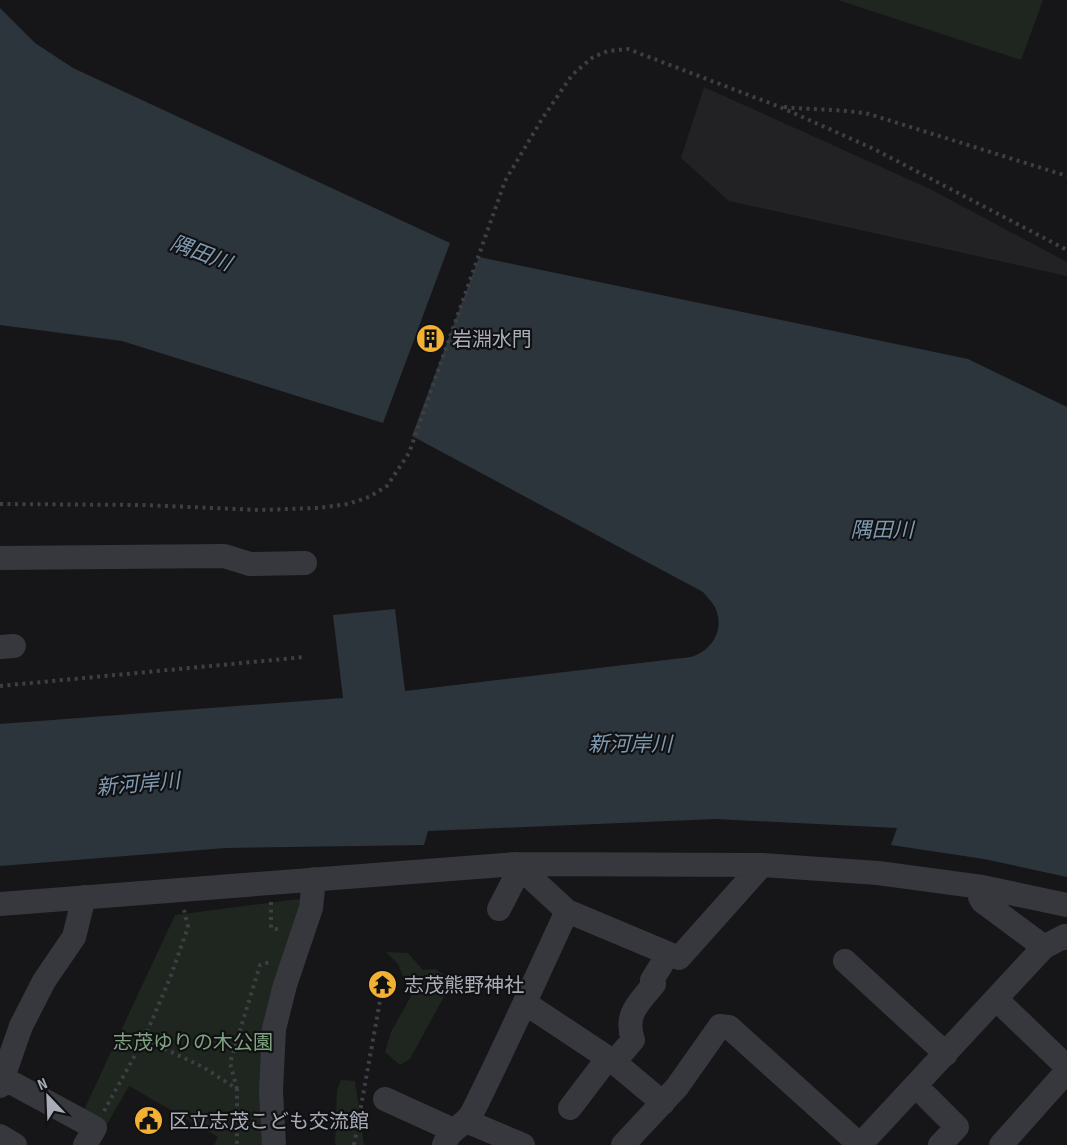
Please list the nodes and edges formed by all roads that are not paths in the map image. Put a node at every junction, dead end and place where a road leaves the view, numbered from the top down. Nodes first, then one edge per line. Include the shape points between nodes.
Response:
1 (0, 558) edge
2 (305, 562) dead end
3 (516, 864) junction
4 (762, 865) junction
5 (314, 879) junction
6 (982, 886) junction
7 (84, 897) junction
8 (0, 904) edge
9 (1067, 905) edge
10 (499, 909) dead end
11 (567, 911) junction
12 (1067, 938) edge
13 (1044, 947) junction
14 (668, 954) junction
15 (845, 961) dead end
16 (996, 999) junction
17 (525, 1003) junction
18 (946, 1054) junction
19 (611, 1060) junction
20 (1067, 1069) edge
21 (2, 1082) edge
22 (916, 1086) junction
23 (385, 1099) dead end
24 (663, 1103) junction
25 (570, 1108) dead end
26 (455, 1132) edge
27 (0, 1136) edge
28 (90, 1136) edge
29 (15, 1145) edge
30 (274, 1145) edge
31 (523, 1145) edge
32 (623, 1145) edge
33 (860, 1145) edge
34 (940, 1145) edge
35 (1001, 1145) edge

1 - 2 street via 224,556 250,564
3 - 4 street
3 - 5 street
3 - 10 street via 516,876
3 - 11 street
4 - 6 street via 878,873
4 - 14 street via 679,958
5 - 7 street
5 - 30 street via 311,908 274,1029
6 - 9 street
6 - 13 street via 982,901
7 - 8 street
7 - 21 street via 74,937 44,981 21,1026
11 - 14 street
11 - 17 street
12 - 13 street
13 - 16 street
14 - 19 street via 629,1021 633,1040
15 - 18 street
16 - 18 street
16 - 20 street
17 - 19 street
17 - 26 street via 471,1115
18 - 22 street
19 - 24 street
19 - 25 street
20 - 35 street
21 - 28 street
22 - 33 street
22 - 34 street via 957,1127
23 - 26 street
24 - 32 street
24 - 33 street via 720,1026 729,1027
26 - 31 street
27 - 29 street

